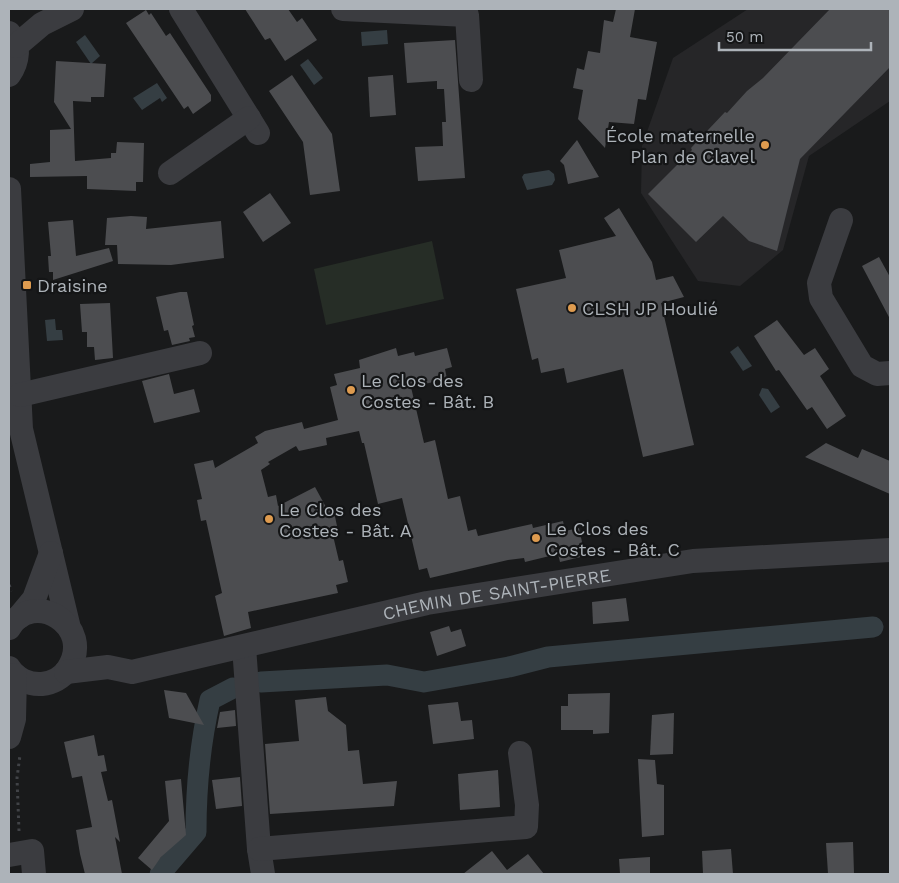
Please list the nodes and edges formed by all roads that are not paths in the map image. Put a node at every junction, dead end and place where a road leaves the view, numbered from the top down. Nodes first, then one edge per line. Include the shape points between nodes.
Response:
1 (72, 9) edge
2 (181, 9) edge
3 (343, 9) edge
4 (11, 36) edge
5 (9, 77) edge
6 (471, 80) dead end
7 (170, 173) dead end
8 (9, 189) edge
9 (841, 220) dead end
10 (200, 353) dead end
11 (890, 373) edge
12 (20, 395) junction
13 (890, 550) edge
14 (51, 553) junction
15 (14, 622) edge
16 (71, 630) junction
17 (244, 647) junction
18 (108, 667) junction
19 (66, 672) junction
20 (16, 674) edge
21 (14, 736) edge
22 (520, 753) dead end
23 (259, 849) junction
24 (14, 854) edge
25 (34, 874) edge
26 (263, 874) edge

1 - 4 street
2 - 7 street via 254,125
3 - 6 street via 467,15
4 - 5 street via 17,56
8 - 12 street
9 - 11 street via 819,283 821,298 862,366 877,374
10 - 12 street
12 - 14 street via 22,429
13 - 17 street, CHEMIN DE SAINT-PIERRE via 693,561 428,603
14 - 15 street via 34,599
14 - 16 street
15 - 16 street via 32,612 45,611 57,616
16 - 18 street, CHEMIN DE SAINT-PIERRE via 93,658
16 - 19 street via 76,648
17 - 18 street, CHEMIN DE SAINT-PIERRE via 132,672
17 - 23 street
18 - 19 street, CHEMIN DE SAINT-PIERRE
19 - 20 street via 53,682
20 - 21 street
22 - 23 street via 527,805 526,827
23 - 26 street
24 - 25 street via 32,851

